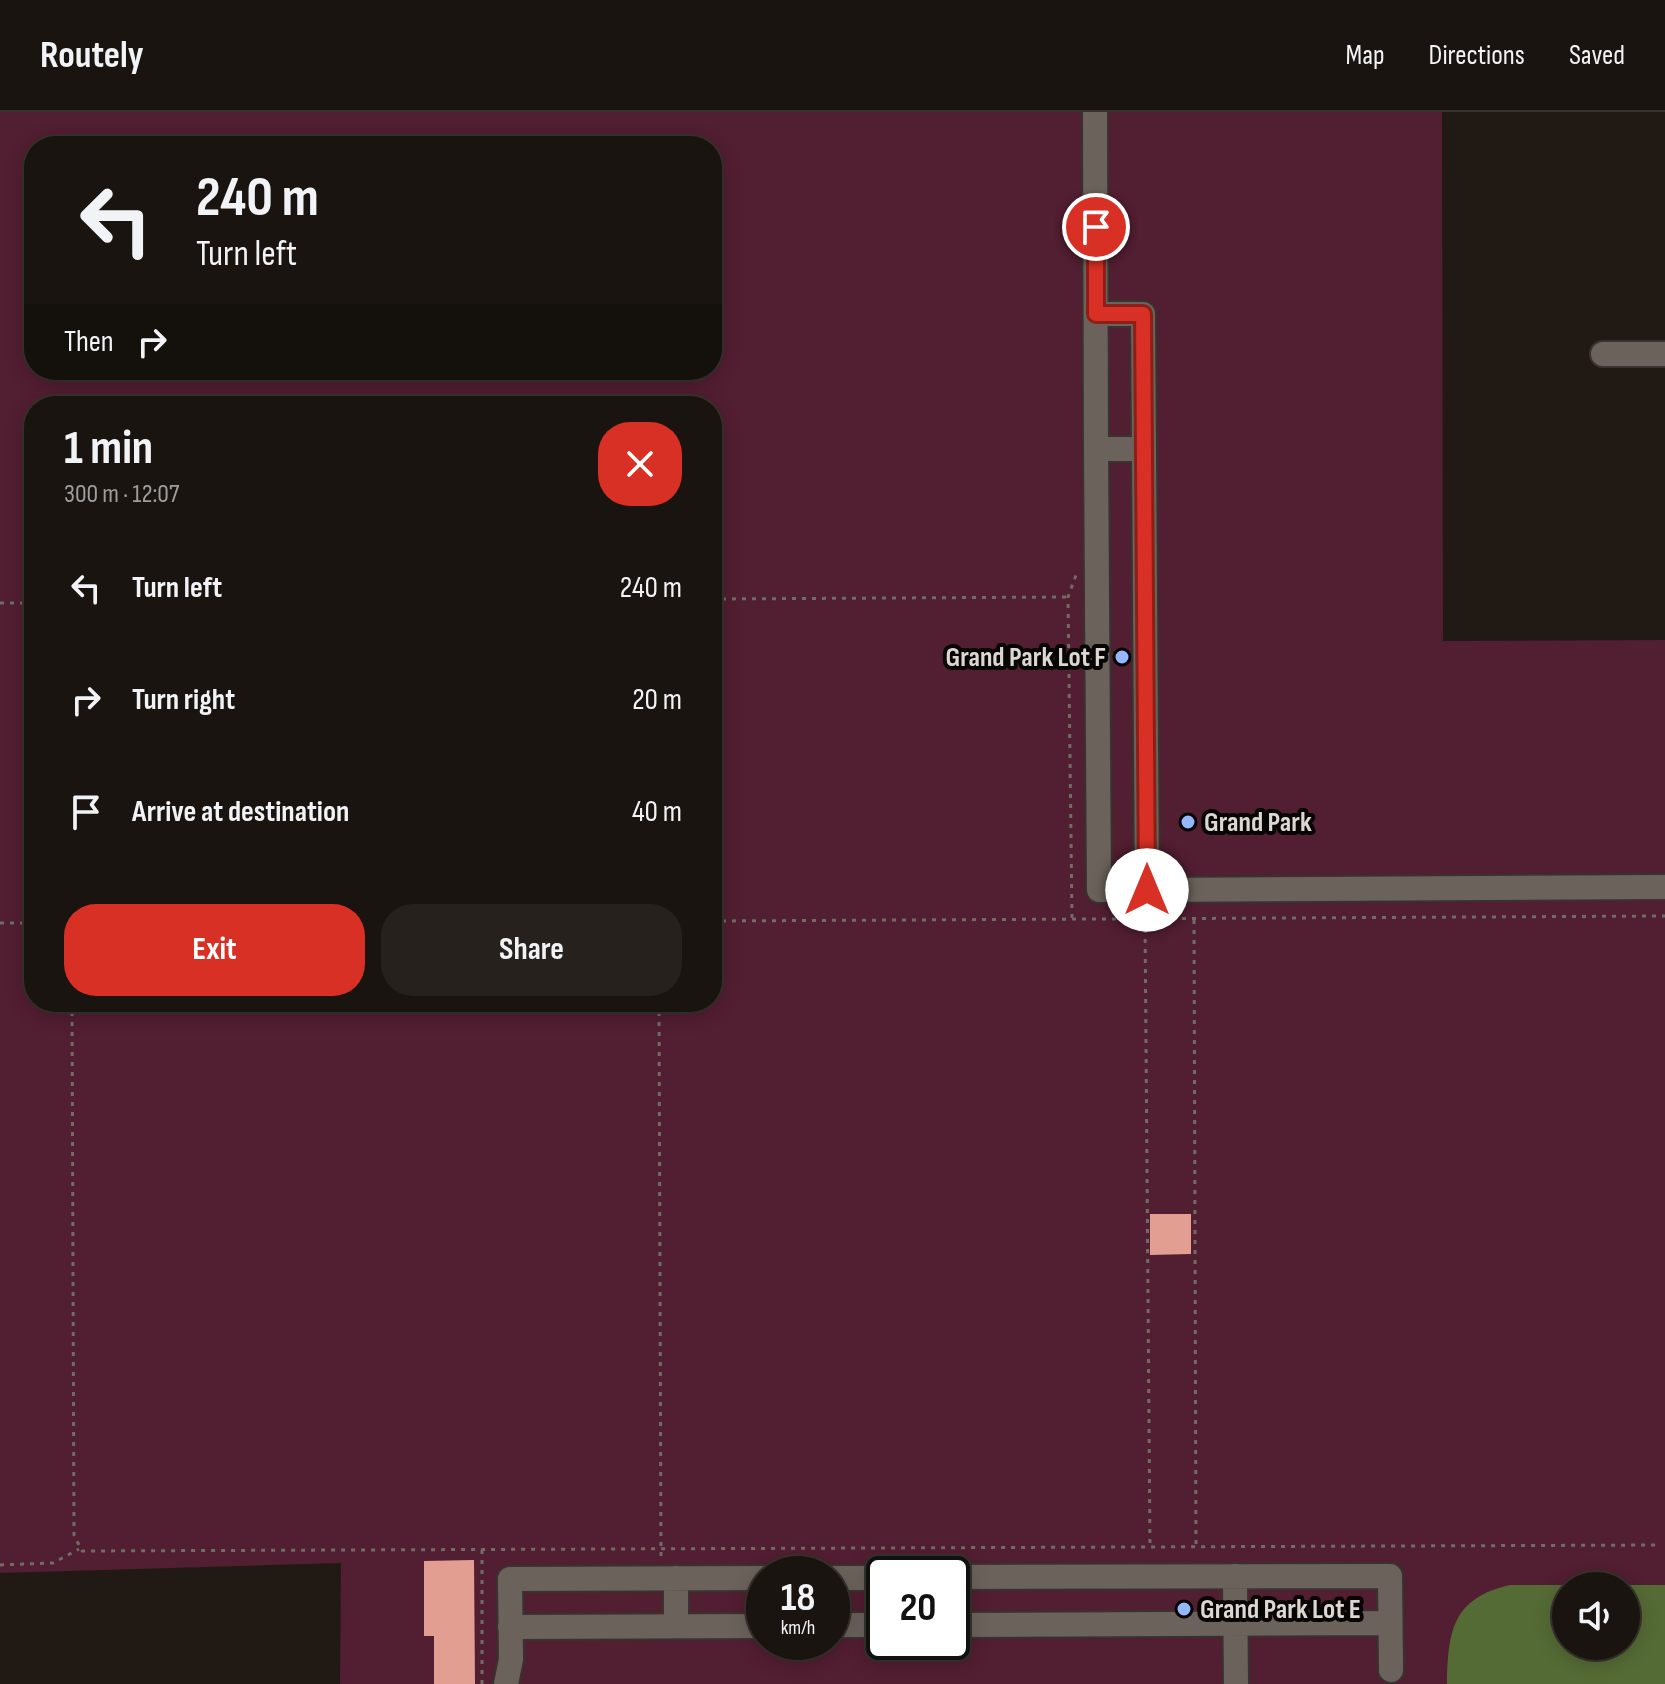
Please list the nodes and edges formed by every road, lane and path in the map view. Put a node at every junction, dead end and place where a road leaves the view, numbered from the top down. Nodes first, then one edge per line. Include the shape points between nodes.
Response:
1 (1095, 112) edge
2 (1096, 314) junction
3 (1603, 354) dead end
4 (1665, 354) edge
5 (1096, 449) junction
6 (1144, 449) junction
7 (1078, 568) dead end
8 (1068, 597) junction
9 (722, 599) edge
10 (0, 603) edge
11 (24, 603) edge
12 (1665, 887) edge
13 (1147, 890) junction
14 (1665, 916) edge
15 (1072, 918) junction
16 (1145, 919) junction
17 (1194, 919) junction
18 (722, 921) edge
19 (0, 923) edge
20 (24, 923) edge
21 (72, 1012) edge
22 (659, 1012) edge
23 (1660, 1545) dead end
24 (1150, 1548) junction
25 (1196, 1548) junction
26 (79, 1549) junction
27 (482, 1550) junction
28 (661, 1550) junction
29 (0, 1565) edge
30 (1235, 1576) junction
31 (970, 1577) edge
32 (668, 1578) junction
33 (746, 1578) edge
34 (1390, 1623) junction
35 (1236, 1624) junction
36 (970, 1625) edge
37 (676, 1626) junction
38 (746, 1626) edge
39 (510, 1627) junction
40 (1391, 1670) dead end
41 (482, 1684) edge
42 (506, 1684) edge
43 (1236, 1684) edge

1 - 2 lane
2 - 5 lane
2 - 6 lane via 1143,314
3 - 4 lane
5 - 6 lane
5 - 13 lane via 1099,890
6 - 13 lane
7 - 8 path
8 - 9 path
8 - 15 path
10 - 11 path
12 - 13 lane
14 - 17 path
15 - 16 path
15 - 18 path
16 - 17 path
16 - 24 path
17 - 25 path
19 - 20 path
21 - 26 path via 74,1535
22 - 28 path
23 - 25 path
24 - 25 path
24 - 28 path
26 - 27 path
26 - 29 path via 53,1563
27 - 28 path
27 - 41 path
28 - 32 path
30 - 31 lane
30 - 34 lane via 1390,1576
30 - 35 lane
32 - 33 lane
32 - 37 lane
32 - 39 lane via 510,1579
34 - 35 lane
34 - 40 lane
35 - 36 lane
35 - 43 lane
37 - 38 lane
37 - 39 lane
39 - 42 lane

